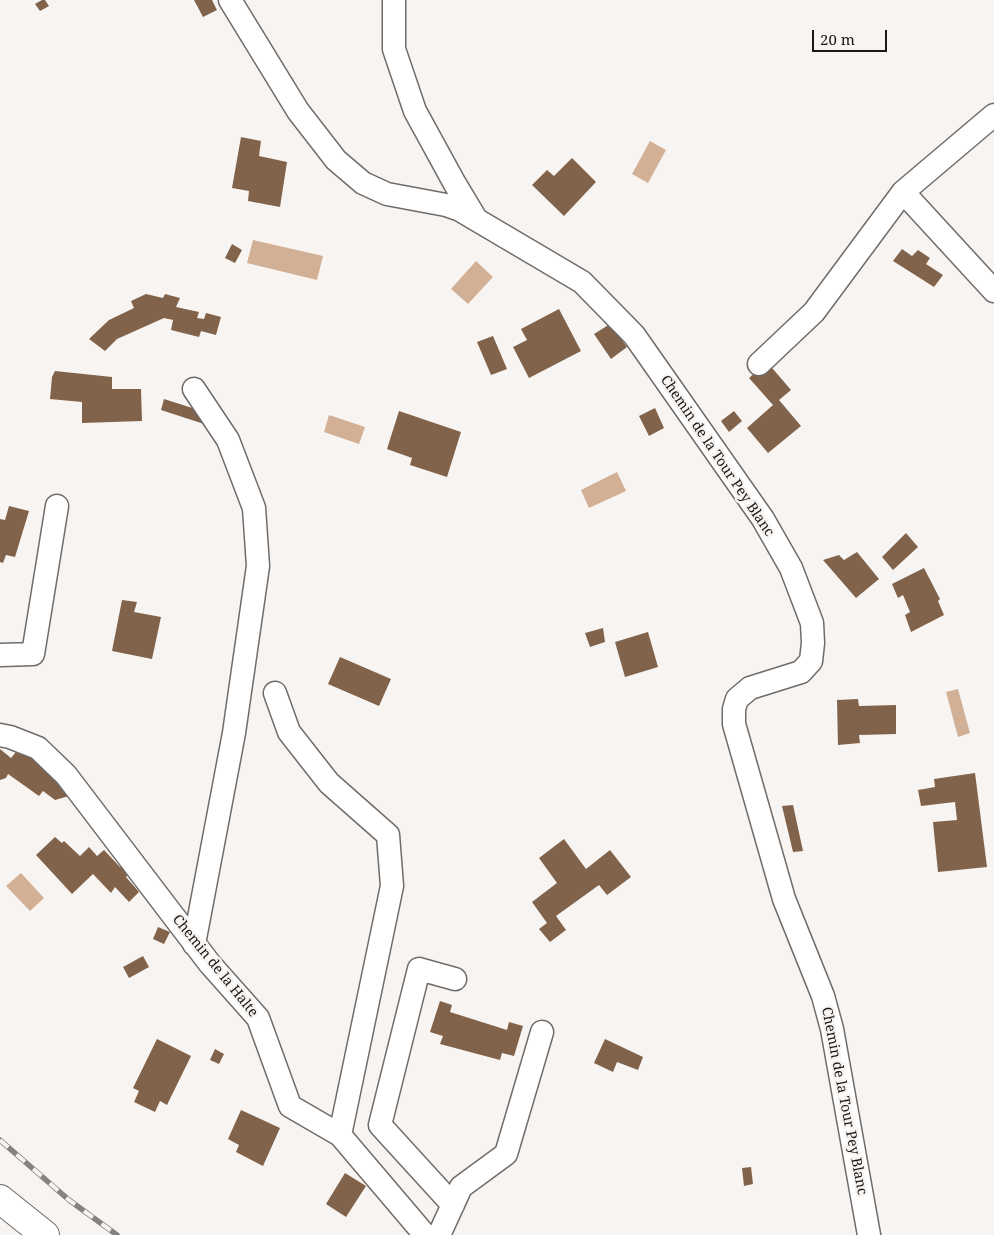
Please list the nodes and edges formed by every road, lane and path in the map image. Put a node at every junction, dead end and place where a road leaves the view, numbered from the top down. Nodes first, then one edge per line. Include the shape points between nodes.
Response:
1 (230, 0) edge
2 (394, 0) edge
3 (994, 115) edge
4 (903, 192) junction
5 (476, 219) junction
6 (994, 291) edge
7 (758, 364) dead end
8 (194, 389) dead end
9 (57, 506) dead end
10 (0, 655) edge
11 (275, 693) dead end
12 (0, 735) edge
13 (194, 944) junction
14 (455, 979) dead end
15 (542, 1032) dead end
16 (340, 1135) junction
17 (0, 1199) edge
18 (453, 1205) junction
19 (45, 1235) edge
20 (426, 1235) edge
21 (439, 1235) edge
22 (869, 1235) edge

1 - 5 street, Chemin de la Tour Pey Blanc via 298,111 336,160 362,183 387,194 446,205
2 - 5 street via 394,50 415,111
3 - 4 street
4 - 6 street
4 - 7 street via 814,312
5 - 22 street, Chemin de la Tour Pey Blanc via 582,282 634,335 763,518 791,568 812,623 811,661 801,672 750,688 737,700 734,724 784,899 823,996 832,1029
8 - 13 street via 228,440 254,508 258,566 234,733
9 - 10 street via 33,654
11 - 16 street via 289,732 329,783 388,835 392,886
12 - 13 street, Chemin de la Halte via 38,748 66,775
13 - 16 street, Chemin de la Halte via 258,1018 290,1106
14 - 18 street via 420,969 380,1125
15 - 18 street via 506,1154 461,1187
16 - 20 street, Chemin de la Halte
17 - 19 street
18 - 21 street

